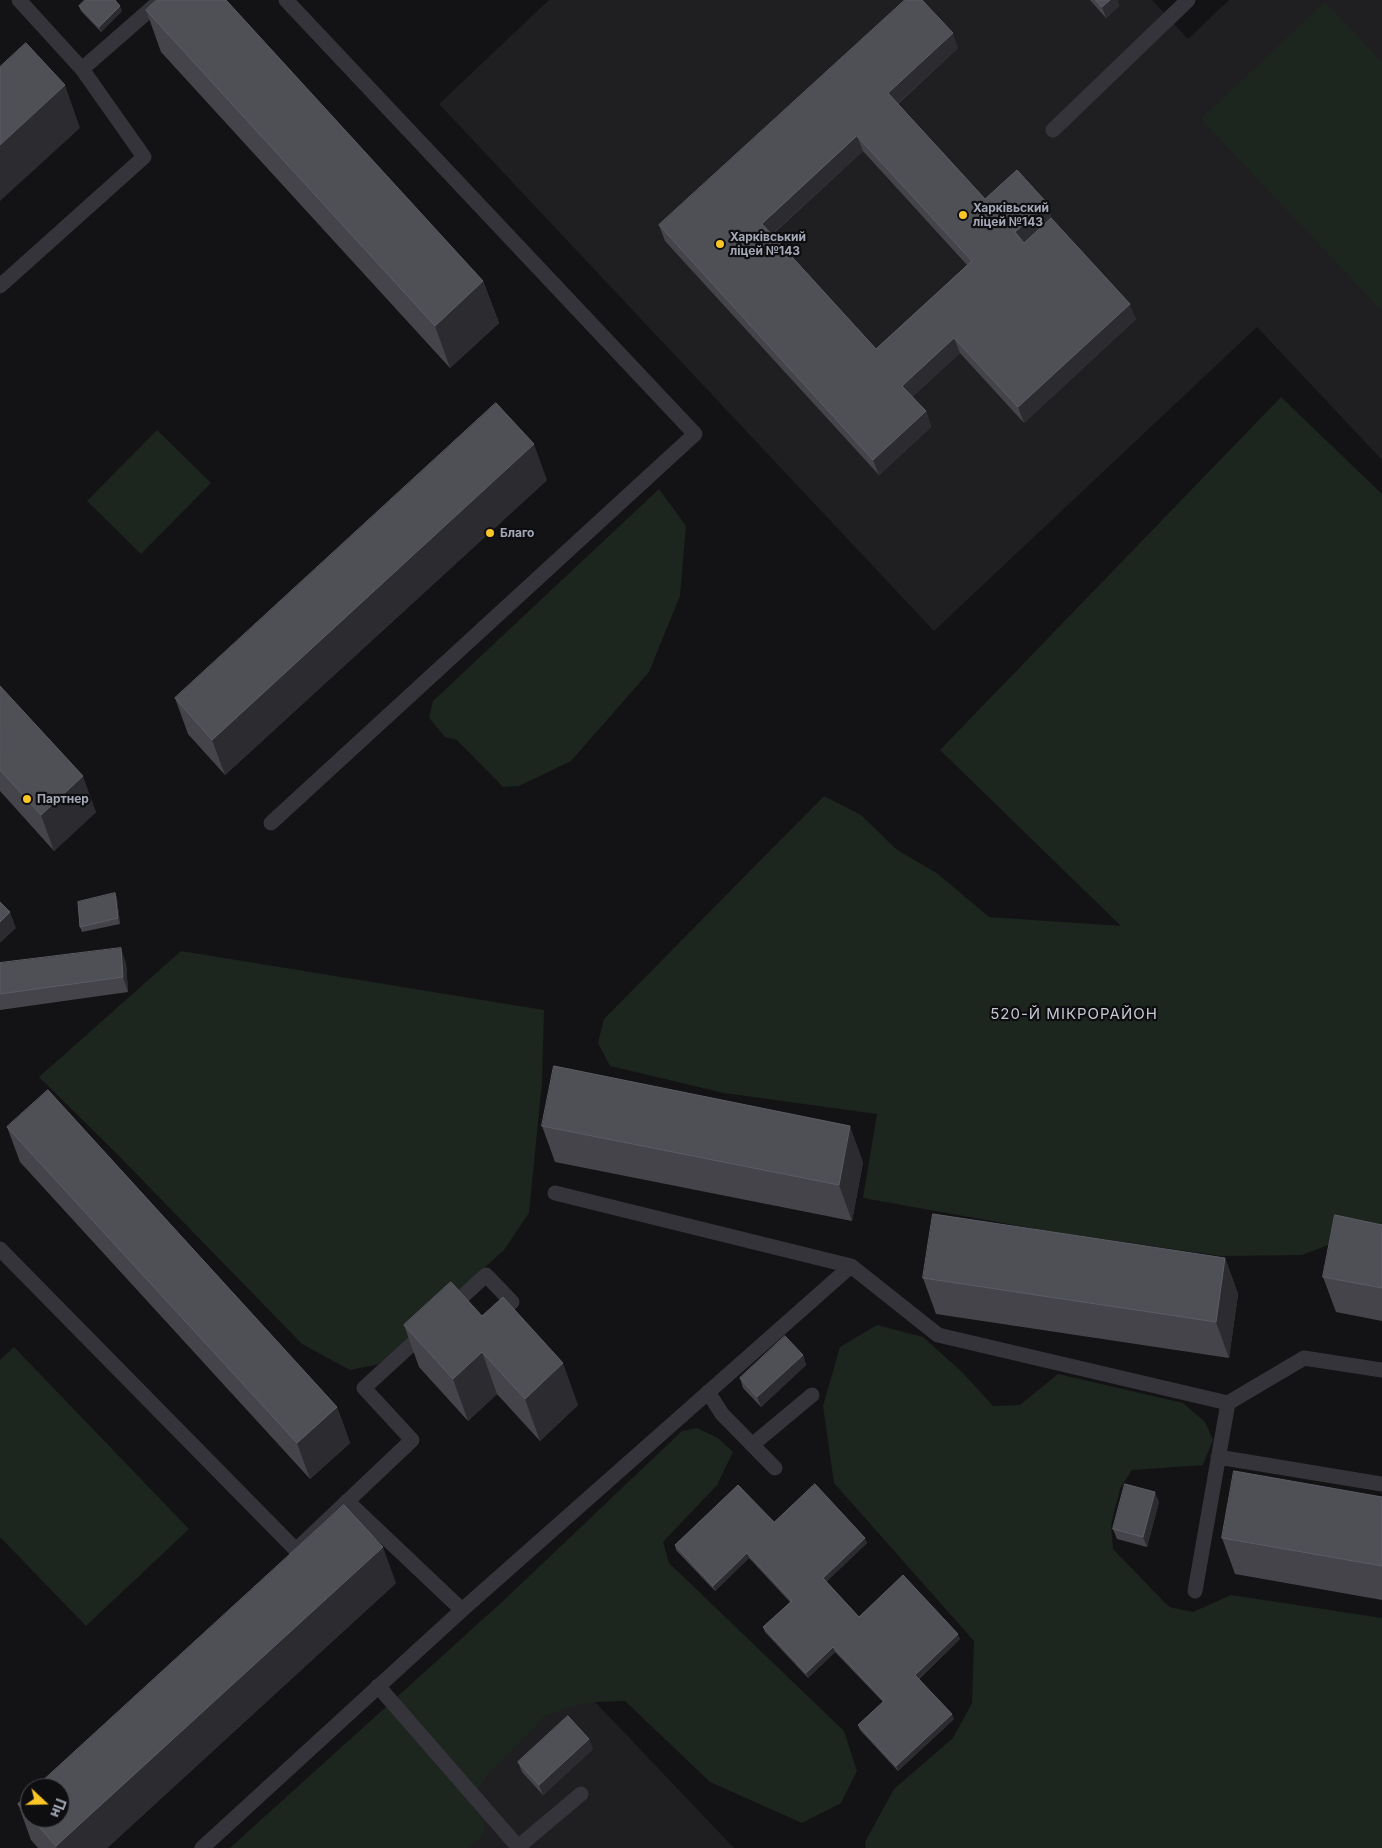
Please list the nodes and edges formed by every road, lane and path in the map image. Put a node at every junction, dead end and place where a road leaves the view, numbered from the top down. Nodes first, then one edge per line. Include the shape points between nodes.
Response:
1 (19, 0) edge
2 (161, 0) edge
3 (286, 0) edge
4 (1188, 0) edge
5 (82, 69) junction
6 (1053, 130) dead end
7 (0, 286) edge
8 (272, 823) dead end
9 (554, 1193) dead end
10 (0, 1249) edge
11 (851, 1266) junction
12 (512, 1302) dead end
13 (1382, 1370) edge
14 (708, 1392) junction
15 (812, 1395) dead end
16 (1228, 1403) junction
17 (752, 1445) junction
18 (1218, 1457) junction
19 (775, 1468) dead end
20 (1382, 1484) edge
21 (347, 1501) junction
22 (1195, 1591) dead end
23 (462, 1610) junction
24 (378, 1686) junction
25 (581, 1794) dead end
26 (202, 1848) edge
27 (518, 1848) edge

1 - 5 lane
2 - 5 lane
3 - 8 lane via 694,434
4 - 6 lane
5 - 7 lane via 144,157
9 - 11 lane
10 - 21 lane via 296,1550
11 - 14 lane
11 - 16 lane via 938,1335
12 - 21 lane via 486,1275 364,1388 412,1440
13 - 16 lane via 1304,1358
14 - 17 lane via 722,1414
14 - 23 lane
15 - 17 lane
16 - 18 lane
17 - 19 lane
18 - 20 lane
18 - 22 lane
21 - 23 lane
23 - 24 lane
24 - 26 lane
24 - 27 lane
25 - 27 lane

